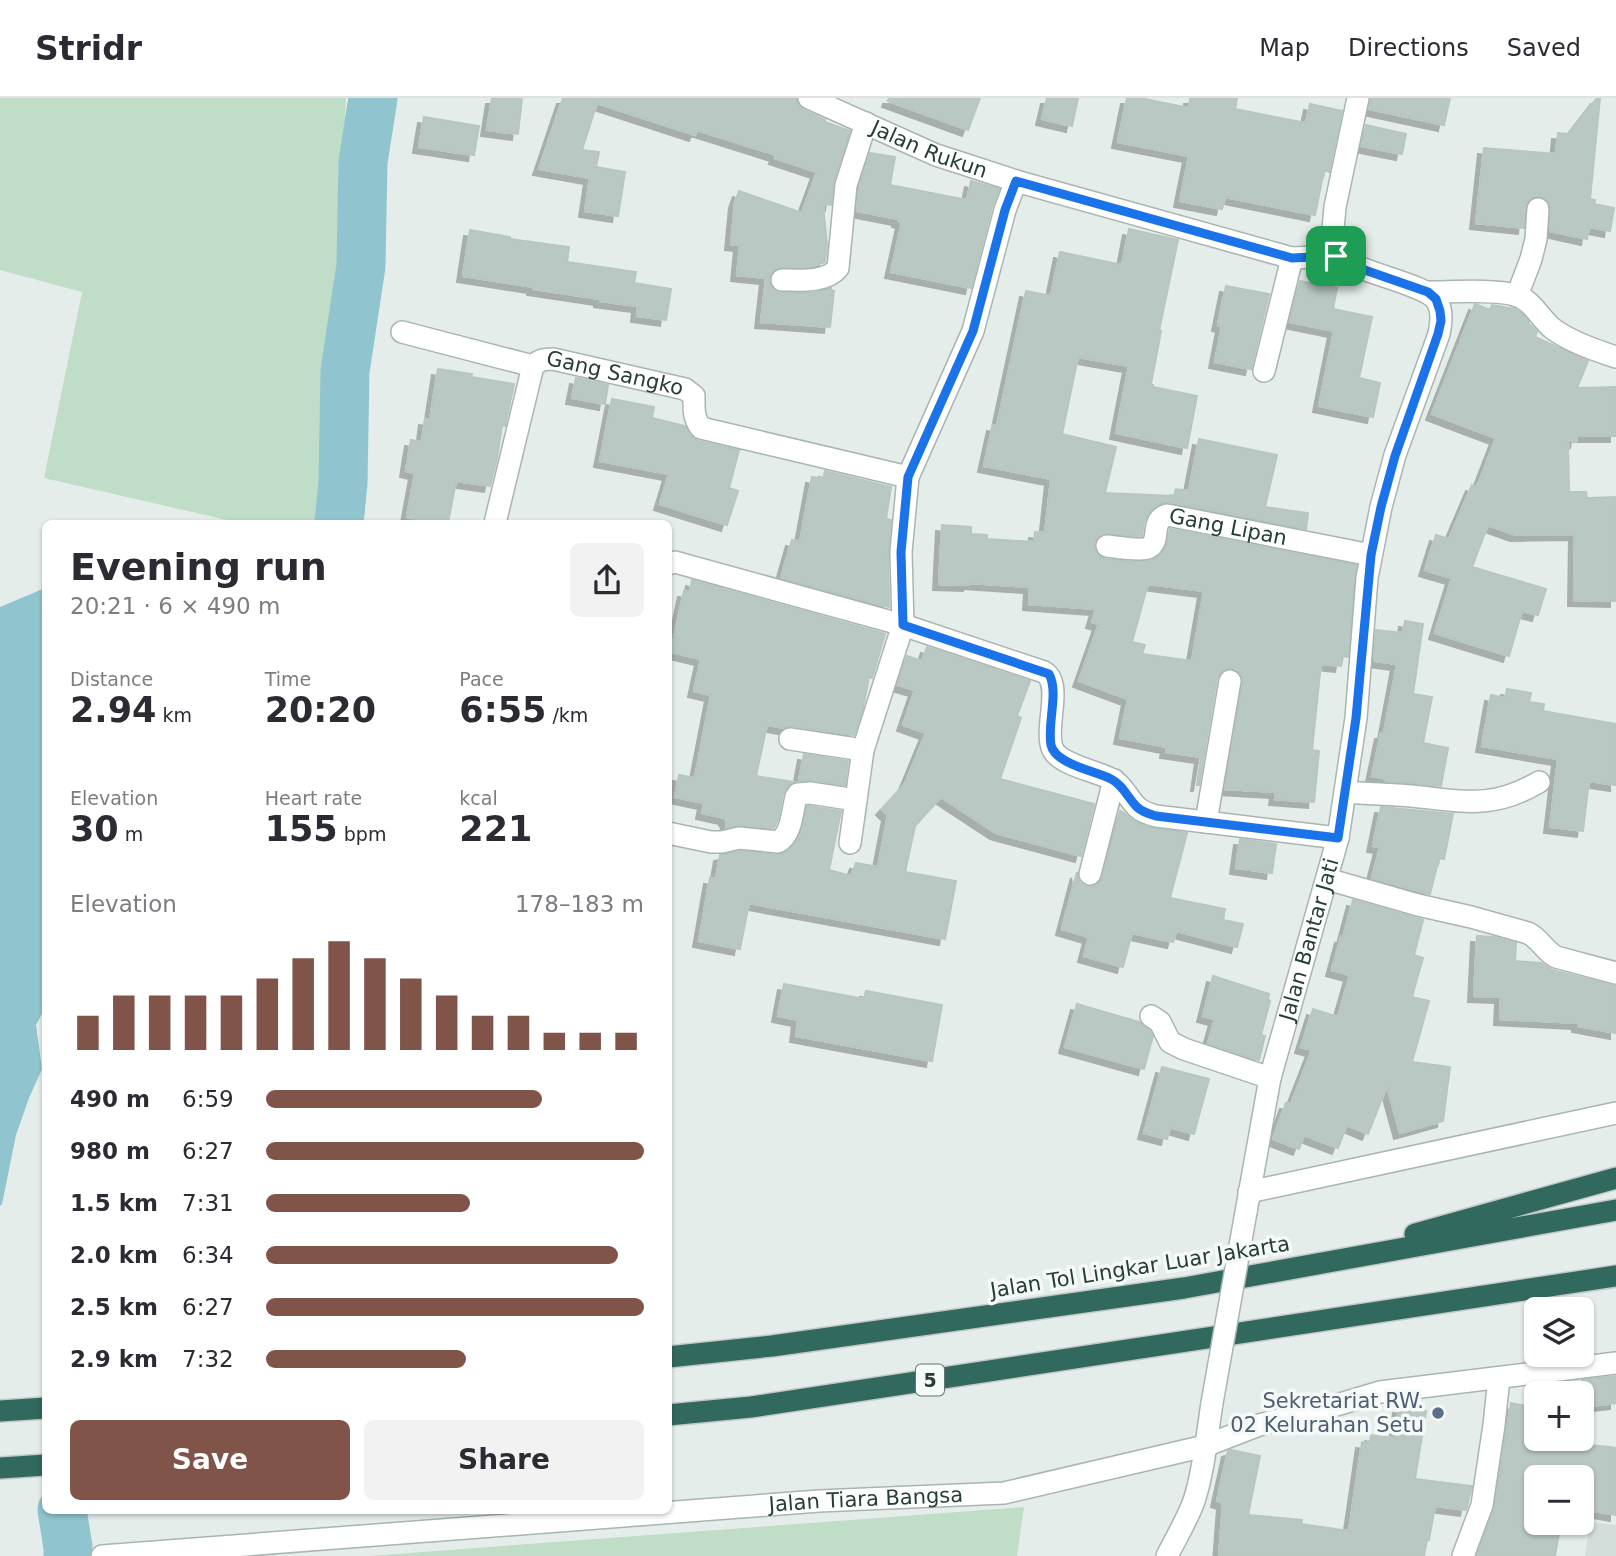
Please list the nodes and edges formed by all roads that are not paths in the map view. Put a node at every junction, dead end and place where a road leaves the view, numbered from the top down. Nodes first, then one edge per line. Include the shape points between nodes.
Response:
1 (809, 98) edge
2 (1359, 98) edge
3 (866, 123) junction
4 (1016, 181) junction
5 (1538, 209) dead end
6 (1336, 256) junction
7 (1292, 258) junction
8 (782, 281) dead end
9 (1428, 292) junction
10 (1517, 296) junction
11 (402, 332) dead end
12 (1616, 357) edge
13 (533, 366) junction
14 (1264, 371) dead end
15 (908, 477) junction
16 (496, 520) edge
17 (1107, 546) dead end
18 (1371, 555) junction
19 (672, 563) edge
20 (903, 625) junction
21 (1230, 681) dead end
22 (790, 739) dead end
23 (863, 750) junction
24 (1114, 780) junction
25 (1539, 782) dead end
26 (1346, 792) junction
27 (856, 800) junction
28 (1206, 822) junction
29 (672, 834) edge
30 (1338, 838) junction
31 (850, 843) dead end
32 (1090, 874) dead end
33 (1327, 879) junction
34 (1616, 973) edge
35 (1151, 1016) dead end
36 (1270, 1078) junction
37 (1616, 1113) edge
38 (1616, 1178) edge
39 (1248, 1202) junction
40 (1616, 1210) edge
41 (1288, 1269) junction
42 (1612, 1277) edge
43 (672, 1357) edge
44 (1616, 1363) edge
45 (1499, 1378) junction
46 (42, 1408) edge
47 (0, 1410) edge
48 (672, 1415) edge
49 (1205, 1446) junction
50 (42, 1465) edge
51 (0, 1468) edge
52 (672, 1513) edge
53 (662, 1514) edge
54 (191, 1553) edge
55 (102, 1556) edge
56 (1167, 1556) edge
57 (1463, 1556) edge

1 - 3 street, Jalan Rukun
2 - 6 street via 1335,207
3 - 4 street, Jalan Rukun via 936,155
3 - 8 street via 846,185 838,268 819,278
4 - 7 street
4 - 15 street, Jalan Rukun via 973,331
5 - 10 street via 1536,239
6 - 7 street
6 - 9 street
7 - 14 street
9 - 10 street
9 - 18 street, Jalan Bantar Jati via 1436,299 1441,321 1395,456
10 - 12 street via 1561,335
11 - 13 street
13 - 15 street, Gang Sangko via 553,359 685,389 694,396 694,414 701,428
13 - 16 street, Gang Sangko
15 - 20 street, Jalan Rukun via 901,552
17 - 18 street, Gang Lipan via 1150,548 1158,520 1167,515
18 - 26 street, Jalan Bantar Jati
19 - 20 street
20 - 23 street, Jalan Rukun
20 - 24 street via 1049,674 1052,749 1062,759
21 - 28 street
22 - 23 street
23 - 27 street, Jalan Rukun
24 - 28 street via 1144,812
24 - 32 street
25 - 26 street via 1509,796 1467,803
26 - 30 street, Jalan Bantar Jati
27 - 29 street via 800,793 786,835 778,842 739,838 711,842
27 - 31 street, Jalan Rukun
28 - 30 street
30 - 33 street, Jalan Bantar Jati
33 - 34 street via 1528,933 1549,954
33 - 36 street, Jalan Bantar Jati
35 - 36 street via 1160,1022 1170,1042
36 - 39 street, Jalan Bantar Jati
37 - 39 street
38 - 41 highway
39 - 49 street, Jalan Bantar Jati, bridge
40 - 41 highway, Jalan Tol Lingkar Luar Jakarta
41 - 43 highway, Jalan Tol Lingkar Luar Jakarta via 786,1345
42 - 48 highway, 5 via 778,1403
44 - 45 street, Jalan Tiara Bangsa
45 - 49 street, Jalan Tiara Bangsa via 1380,1392 1259,1425
45 - 57 street via 1482,1504
46 - 47 highway
49 - 52 street, Jalan Tiara Bangsa via 1004,1493
49 - 56 street, Jalan Bantar Jati via 1194,1500
50 - 51 highway
53 - 54 street, Jalan Tiara Bangsa
54 - 55 street, Jalan Tiara Bangsa

